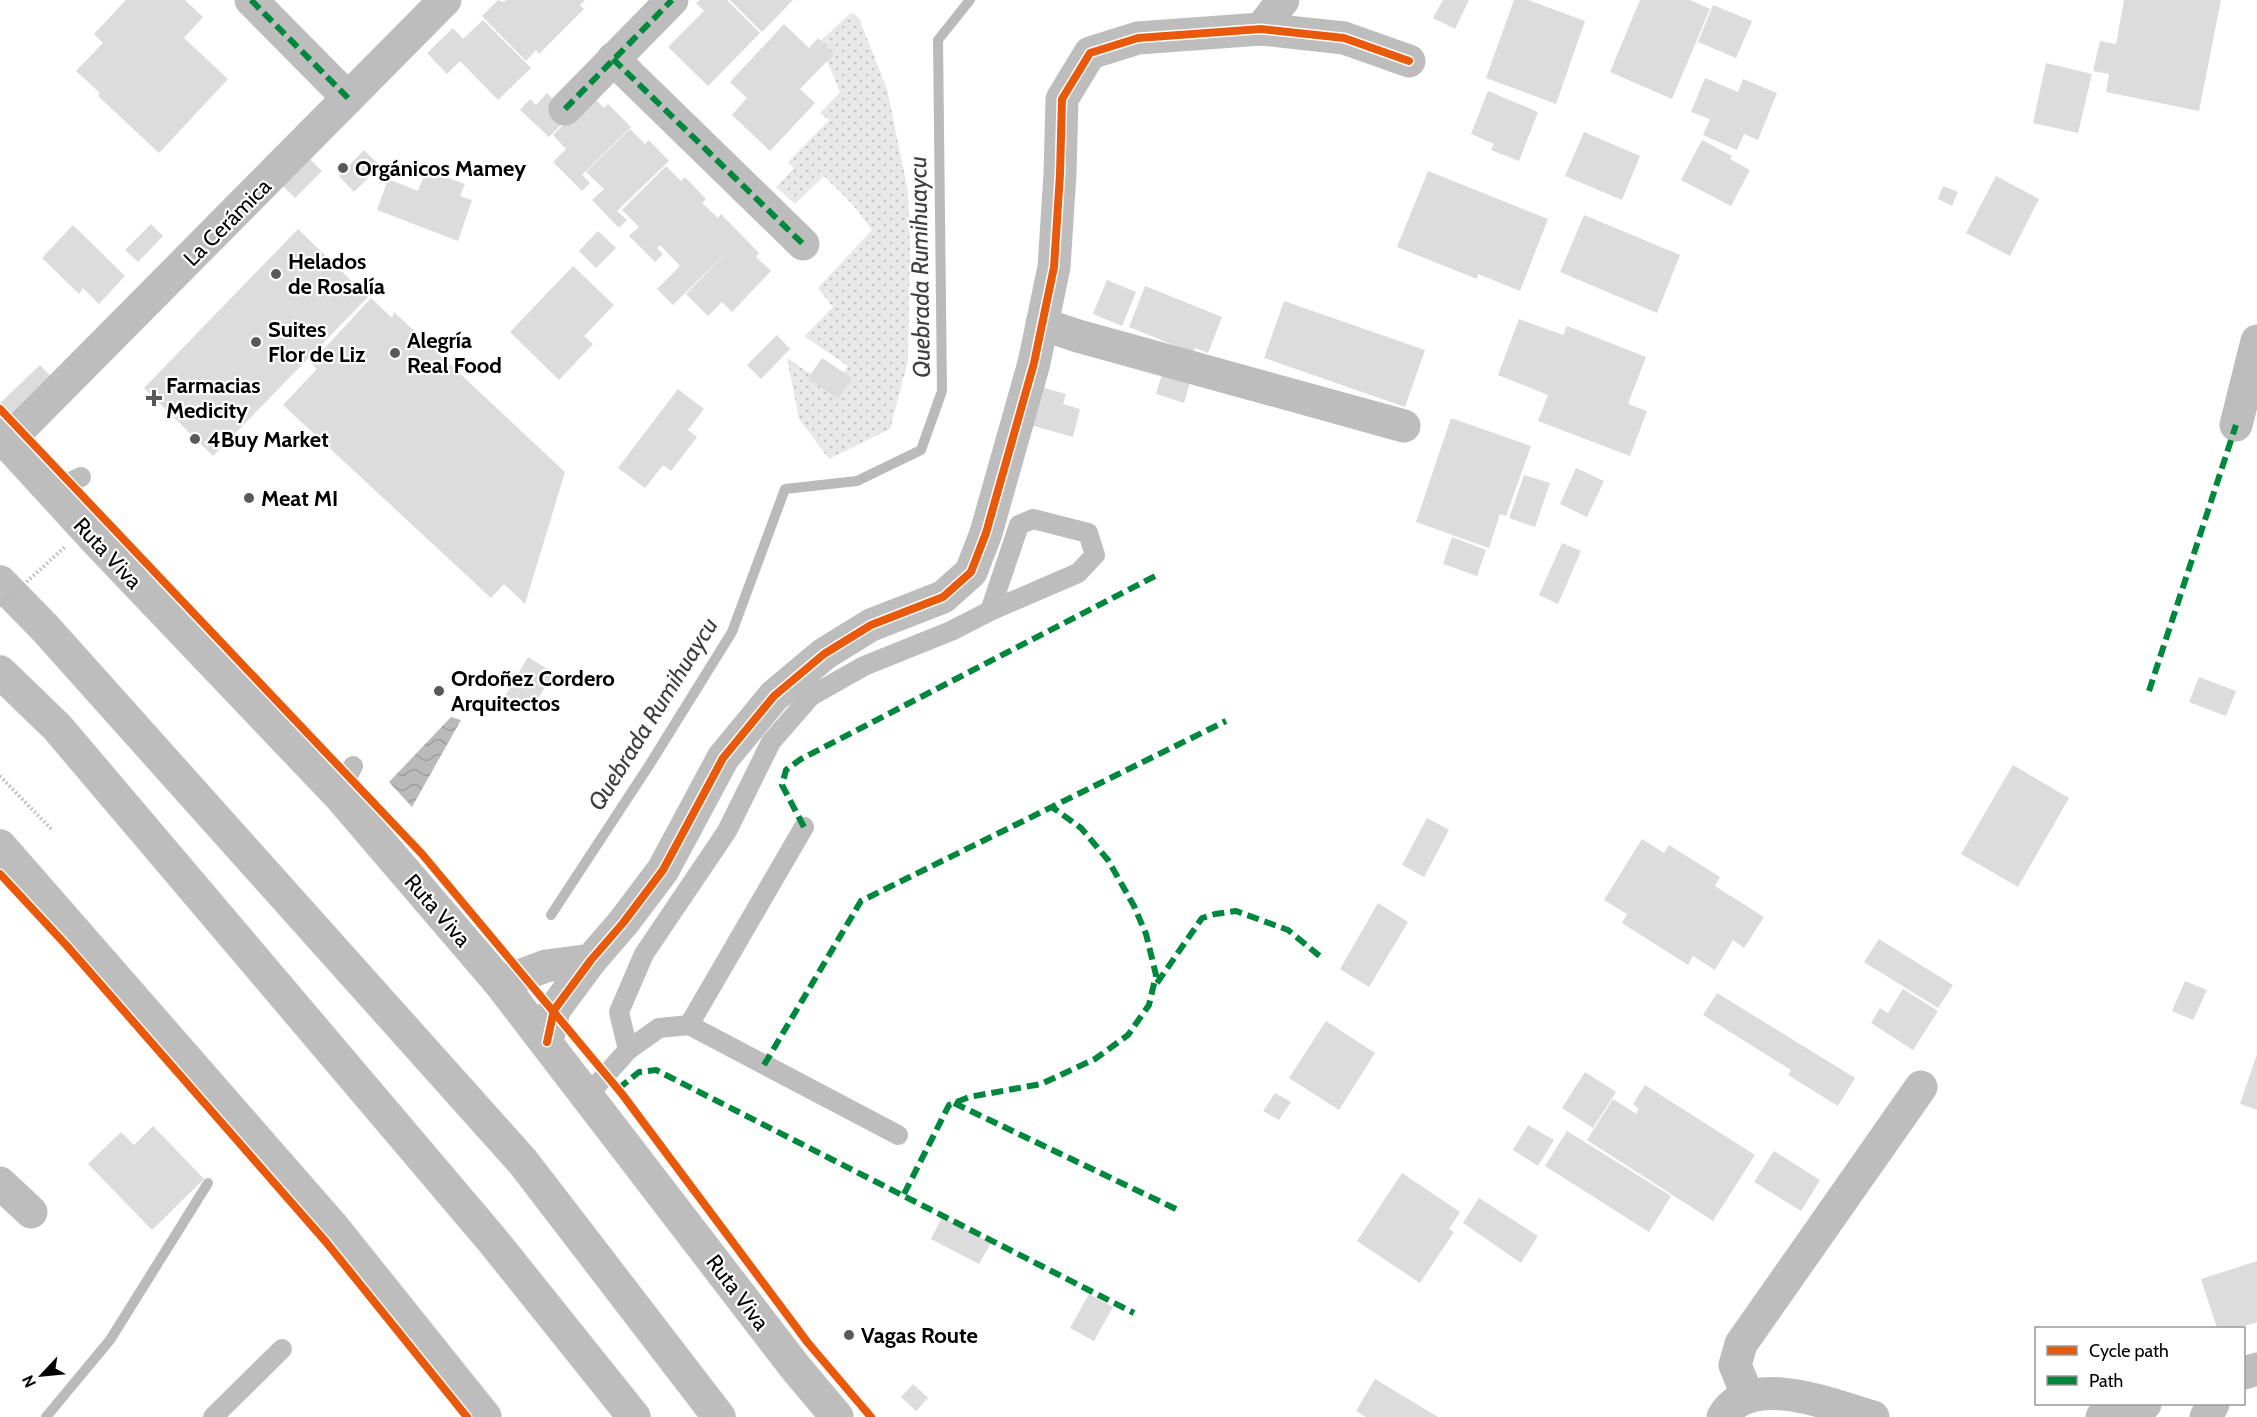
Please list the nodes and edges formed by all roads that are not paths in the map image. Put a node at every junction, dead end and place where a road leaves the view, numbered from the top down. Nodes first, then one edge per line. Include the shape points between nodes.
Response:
1 (251, 0) edge
2 (445, 0) edge
3 (672, 0) edge
4 (1283, 0) edge
5 (1261, 29) junction
6 (614, 58) junction
7 (1410, 61) dead end
8 (348, 98) junction
9 (565, 109) dead end
10 (803, 244) dead end
11 (1042, 324) junction
12 (2257, 341) edge
13 (2236, 425) dead end
14 (1404, 426) dead end
15 (4, 439) edge
16 (81, 477) dead end
17 (52, 491) junction
18 (0, 582) edge
19 (990, 611) junction
20 (0, 672) edge
21 (353, 766) dead end
22 (340, 796) junction
23 (804, 827) dead end
24 (0, 846) edge
25 (591, 960) junction
26 (500, 983) junction
27 (689, 1025) junction
28 (547, 1042) junction
29 (628, 1050) junction
30 (1921, 1087) dead end
31 (588, 1095) junction
32 (898, 1135) dead end
33 (0, 1183) edge
34 (31, 1212) dead end
35 (282, 1348) dead end
36 (1748, 1397) junction
37 (2142, 1405) edge
38 (213, 1417) edge
39 (485, 1417) edge
40 (634, 1417) edge
41 (719, 1417) edge
42 (837, 1417) edge
43 (1723, 1417) edge
44 (1873, 1417) edge
45 (2102, 1417) edge

1 - 8 main road
2 - 8 main road, La Cerámica
3 - 6 main road
4 - 5 main road
5 - 7 main road via 1344,38
5 - 11 main road via 1138,38 1090,53 1062,99 1054,267
6 - 9 main road
6 - 10 main road
8 - 15 main road, La Cerámica
11 - 14 main road
11 - 25 main road via 989,522 971,572 943,597 871,625 824,654 774,696 723,758 663,870
12 - 13 main road
15 - 17 main road, Ruta Viva
16 - 17 lane
17 - 22 main road, Ruta Viva
18 - 41 main road via 523,1162
19 - 19 lane via 1019,525 1034,519 1088,533 1095,555 1078,573
19 - 29 lane via 864,666 811,696 771,742 727,831 644,954 619,1012
20 - 40 main road via 57,727 493,1241
21 - 22 lane
22 - 26 main road, Ruta Viva
23 - 27 lane
24 - 39 main road via 332,1226
25 - 26 main road via 546,966
25 - 28 main road via 554,1010
26 - 28 main road, Ruta Viva
27 - 29 lane via 659,1028
27 - 32 lane
28 - 31 main road, Ruta Viva
29 - 31 lane
30 - 36 main road via 1742,1344 1735,1365
31 - 42 main road, Ruta Viva
33 - 34 main road
35 - 38 lane
36 - 43 main road via 1728,1408
36 - 44 main road via 1785,1393
37 - 45 main road

